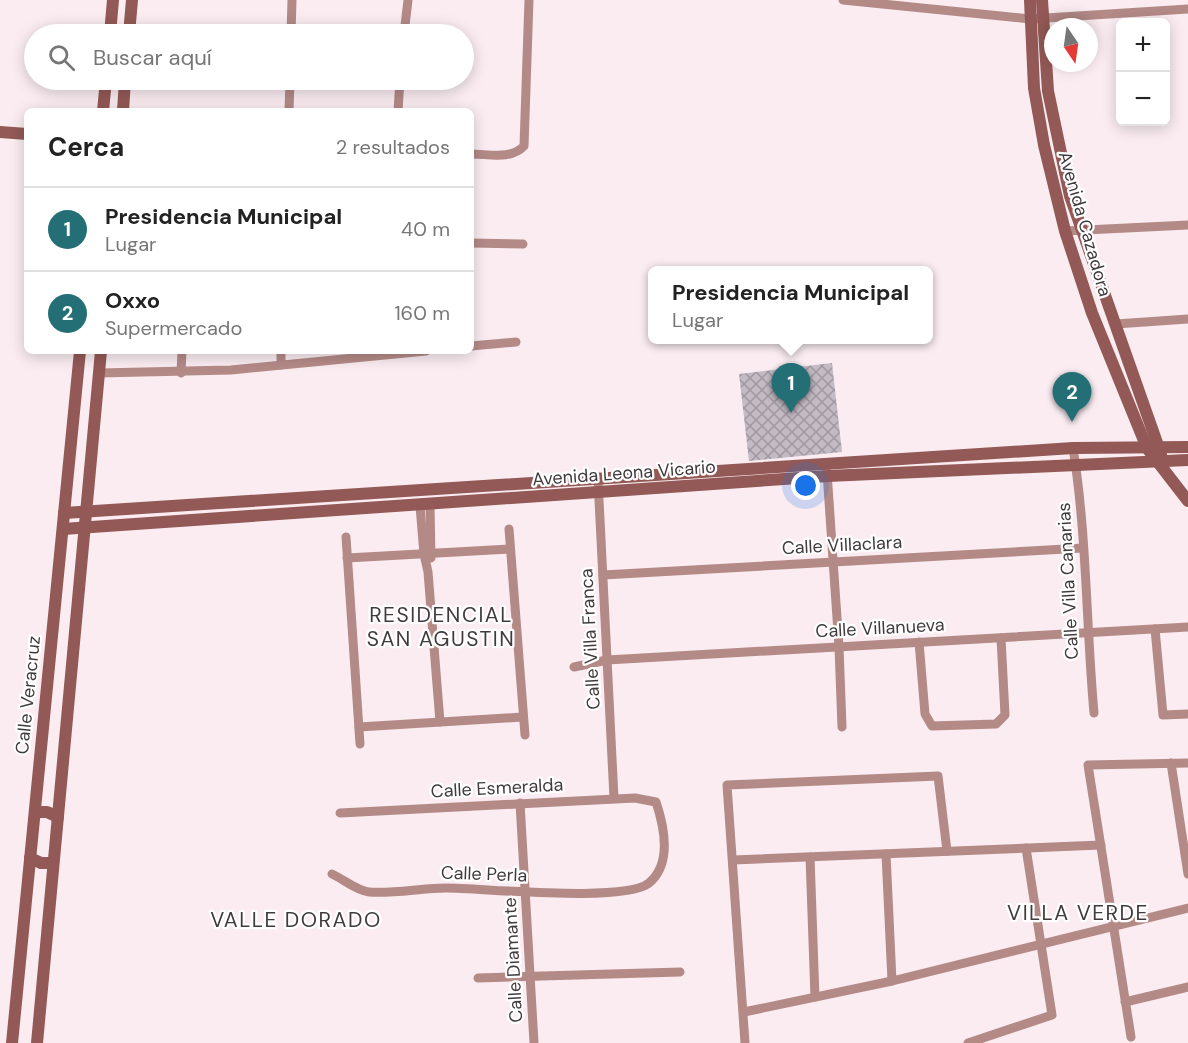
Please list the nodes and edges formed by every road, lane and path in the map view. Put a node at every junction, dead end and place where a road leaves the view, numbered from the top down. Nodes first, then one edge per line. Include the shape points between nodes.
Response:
1 (113, 0) edge
2 (132, 0) edge
3 (292, 0) edge
4 (408, 0) edge
5 (529, 0) edge
6 (843, 0) edge
7 (1030, 0) edge
8 (1042, 0) edge
9 (1188, 9) edge
10 (1036, 18) junction
11 (111, 24) edge
12 (130, 24) edge
13 (291, 24) edge
14 (405, 24) edge
15 (105, 90) edge
16 (124, 90) edge
17 (290, 90) edge
18 (399, 90) edge
19 (103, 108) edge
20 (123, 108) edge
21 (289, 108) edge
22 (398, 108) edge
23 (0, 132) edge
24 (24, 134) edge
25 (474, 154) edge
26 (1188, 225) edge
27 (1081, 230) junction
28 (1065, 231) junction
29 (474, 243) edge
30 (523, 244) dead end
31 (1188, 319) edge
32 (1116, 324) junction
33 (516, 342) dead end
34 (474, 346) edge
35 (80, 354) edge
36 (101, 354) edge
37 (182, 354) edge
38 (281, 354) edge
39 (382, 354) edge
40 (281, 366) junction
41 (99, 373) junction
42 (181, 373) junction
43 (76, 398) junction
44 (97, 399) junction
45 (1145, 424) junction
46 (1188, 447) edge
47 (1072, 448) junction
48 (1153, 448) junction
49 (1188, 460) edge
50 (1075, 464) junction
51 (1162, 464) junction
52 (827, 470) junction
53 (598, 480) junction
54 (599, 493) junction
55 (1188, 501) edge
56 (425, 506) junction
57 (86, 511) junction
58 (64, 513) junction
59 (84, 527) junction
60 (63, 529) junction
61 (509, 529) dead end
62 (346, 537) dead end
63 (1083, 548) junction
64 (510, 549) junction
65 (428, 554) junction
66 (347, 558) junction
67 (834, 562) junction
68 (603, 575) junction
69 (1188, 627) edge
70 (1155, 629) junction
71 (1087, 633) junction
72 (1001, 638) junction
73 (919, 642) junction
74 (839, 646) junction
75 (607, 660) junction
76 (574, 667) dead end
77 (1094, 713) dead end
78 (1188, 714) edge
79 (523, 717) junction
80 (440, 722) junction
81 (359, 726) junction
82 (842, 727) dead end
83 (525, 735) dead end
84 (360, 744) dead end
85 (1171, 763) junction
86 (1188, 763) edge
87 (614, 798) junction
88 (520, 803) junction
89 (35, 812) junction
90 (340, 813) dead end
91 (57, 817) junction
92 (1184, 826) edge
93 (1101, 845) junction
94 (1026, 848) junction
95 (947, 851) junction
96 (886, 854) junction
97 (810, 857) junction
98 (30, 858) junction
99 (733, 860) junction
100 (53, 863) junction
101 (332, 874) dead end
102 (1188, 874) edge
103 (638, 890) joint
104 (525, 893) junction
105 (1188, 908) edge
106 (1113, 926) junction
107 (1041, 944) junction
108 (680, 972) dead end
109 (530, 977) junction
110 (478, 978) dead end
111 (892, 981) junction
112 (1188, 987) edge
113 (815, 997) junction
114 (1125, 1002) junction
115 (744, 1012) junction
116 (1131, 1037) dead end
117 (12, 1043) edge
118 (37, 1043) edge
119 (534, 1043) edge
120 (746, 1043) edge
121 (968, 1043) edge

1 - 11 street
2 - 12 street
3 - 13 street
4 - 14 street
5 - 25 street via 524,146 509,155
6 - 10 street
7 - 10 street, Avenida Cazadora
8 - 10 street, Avenida Cazadora
9 - 10 street
10 - 27 street, Avenida Cazadora via 1058,147
10 - 28 street, Avenida Cazadora via 1034,88
15 - 19 street
16 - 20 street
17 - 21 street
18 - 22 street
23 - 24 street
26 - 27 street
27 - 28 street
27 - 32 street, Avenida Cazadora
28 - 45 street, Avenida Cazadora via 1092,313
29 - 30 street
31 - 32 street
32 - 45 street, Avenida Cazadora
33 - 34 street
35 - 43 street, Calle Veracruz
36 - 41 street
37 - 42 street
38 - 40 street
39 - 40 street
40 - 42 street
41 - 42 street
41 - 44 street
43 - 44 street
43 - 58 street, Calle Veracruz
44 - 57 street
45 - 48 street, Avenida Cazadora
46 - 48 street, Avenida Leona Vicario
47 - 48 street, Avenida Leona Vicario
47 - 50 street, Calle Villa Canarias
47 - 52 street, Avenida Leona Vicario
48 - 51 street, Avenida Cazadora
49 - 51 street, Avenida Leona Vicario
50 - 51 street, Avenida Leona Vicario
50 - 52 street, Avenida Leona Vicario
50 - 63 street, Calle Villa Canarias
51 - 55 street, Avenida Cazadora
52 - 53 street, Avenida Leona Vicario
52 - 54 street, Avenida Leona Vicario
52 - 67 street
53 - 54 street, Calle Villa Franca
53 - 57 street, Avenida Leona Vicario
54 - 56 street, Avenida Leona Vicario
54 - 68 street, Calle Villa Franca
56 - 59 street, Avenida Leona Vicario
56 - 65 street
57 - 58 street, Avenida Leona Vicario
57 - 59 street
58 - 60 street, Calle Veracruz
59 - 60 street, Avenida Leona Vicario
59 - 91 street
60 - 89 street, Calle Veracruz
61 - 64 street
62 - 66 street
63 - 67 street, Calle Villaclara
63 - 71 street, Calle Villa Canarias
64 - 65 street
64 - 79 street
65 - 66 street
65 - 80 street
66 - 81 street
67 - 68 street, Calle Villaclara
67 - 74 street
68 - 75 street, Calle Villa Franca
69 - 70 street, Calle Villanueva
70 - 71 street, Calle Villanueva
70 - 78 street via 1163,715
71 - 72 street, Calle Villanueva
71 - 77 street, Calle Villa Canarias
72 - 73 street, Calle Villanueva
72 - 73 street via 1005,715 996,724 932,726 925,714
73 - 74 street, Calle Villanueva
74 - 75 street, Calle Villanueva
74 - 82 street
75 - 76 street, Calle Villanueva
75 - 87 street, Calle Villa Franca
79 - 80 street
79 - 83 street
80 - 81 street
81 - 84 street
85 - 86 street
85 - 92 street
85 - 93 street via 1088,765
87 - 88 street, Calle Esmeralda
87 - 103 street, Calle Esmeralda via 656,802 664,825 665,849 659,872
88 - 90 street, Calle Esmeralda
88 - 104 street, Calle Diamante
89 - 91 street
89 - 98 street, Calle Veracruz
91 - 100 street
92 - 102 street
93 - 94 street
93 - 106 street
94 - 95 street
94 - 107 street
95 - 96 street
95 - 99 street via 938,776 728,785
96 - 97 street
96 - 111 street
97 - 99 street
97 - 113 street
98 - 100 street
98 - 117 street, Calle Veracruz
99 - 115 street
100 - 118 street
101 - 104 street, Calle Perla via 366,892 447,888
103 - 104 street, Calle Perla
104 - 109 street, Calle Diamante
105 - 106 street
106 - 107 street
106 - 114 street
107 - 111 street
107 - 121 street via 1052,1015
108 - 109 street
109 - 110 street
109 - 119 street, Calle Diamante
111 - 113 street
112 - 114 street
113 - 115 street
114 - 116 street
115 - 120 street

